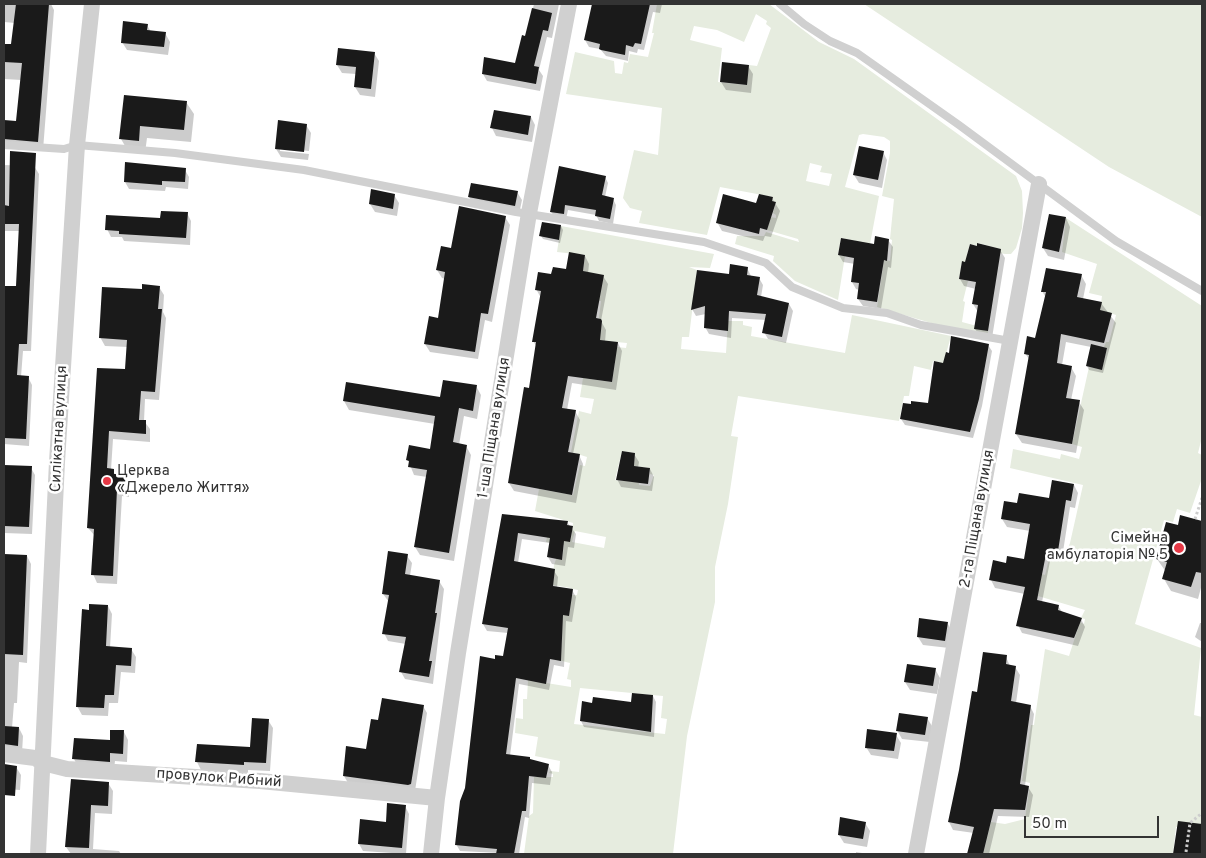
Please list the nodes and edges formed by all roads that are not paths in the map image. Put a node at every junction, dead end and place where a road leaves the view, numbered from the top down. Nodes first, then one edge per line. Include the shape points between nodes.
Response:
1 (92, 4) edge
2 (569, 4) edge
3 (780, 4) edge
4 (4, 145) edge
5 (77, 145) junction
6 (1039, 184) junction
7 (529, 213) junction
8 (1202, 291) edge
9 (1010, 341) junction
10 (4, 754) edge
11 (43, 763) junction
12 (436, 798) junction
13 (38, 854) edge
14 (431, 854) edge
15 (916, 854) edge

1 - 5 street, Силікатна вулиця
2 - 7 street, 1-ша Піщана вулиця
3 - 6 lane via 830,41 857,53
4 - 5 lane via 57,149
5 - 7 lane via 175,153 304,170
5 - 11 street, Силікатна вулиця via 57,462
6 - 8 lane via 1116,241
6 - 9 street, 2-га Піщана вулиця
7 - 9 lane via 704,242 766,263 792,287 843,308 887,313 921,325
7 - 12 street, 1-ша Піщана вулиця
9 - 15 street, 2-га Піщана вулиця
10 - 11 street, провулок Рибний via 35,758
11 - 12 street, провулок Рибний via 67,769 260,781
11 - 13 street, Силікатна вулиця
12 - 14 street, 1-ша Піщана вулиця

